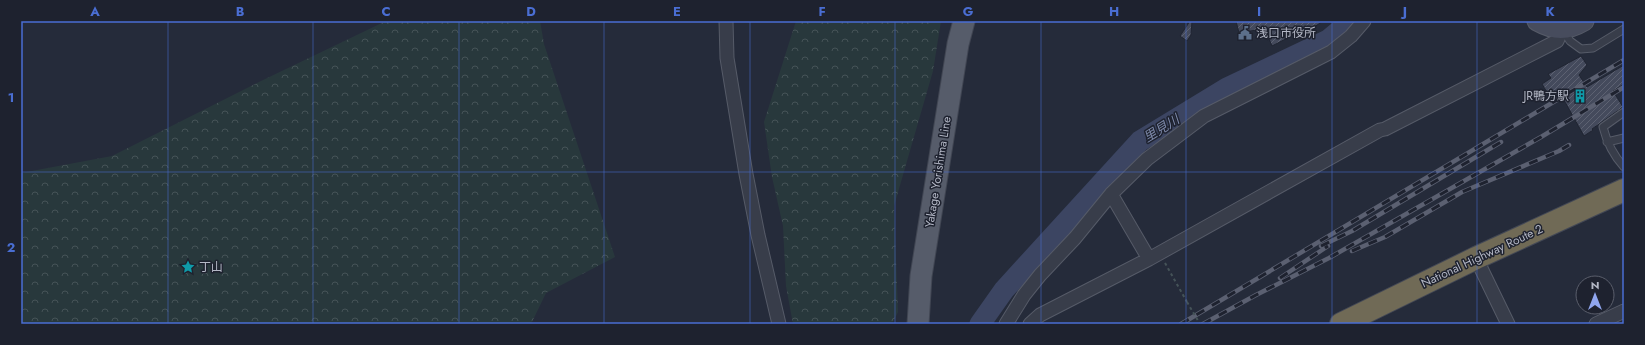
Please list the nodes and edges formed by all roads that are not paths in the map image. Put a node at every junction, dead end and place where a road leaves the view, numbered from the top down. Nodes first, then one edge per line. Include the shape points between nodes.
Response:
1 (726, 21) edge
2 (964, 21) edge
3 (1364, 21) edge
4 (1537, 21) edge
5 (1584, 21) edge
6 (1562, 29) junction
7 (1624, 29) edge
8 (1624, 112) edge
9 (1624, 138) edge
10 (1607, 142) junction
11 (1624, 167) edge
12 (1624, 190) edge
13 (1111, 194) junction
14 (1154, 256) junction
15 (1476, 258) junction
16 (1383, 302) junction
17 (1624, 311) edge
18 (779, 324) edge
19 (918, 324) edge
20 (1006, 324) edge
21 (1030, 324) edge
22 (1341, 324) edge
23 (1371, 324) edge
24 (1508, 324) edge
25 (1596, 324) edge

1 - 18 street via 728,58 746,174
2 - 19 main road, Yakage Yorishima Line via 958,44 921,276
3 - 13 street via 1351,36 1330,52 1204,116 1147,159
4 - 6 main road via 1546,26
5 - 6 main road
6 - 7 lane via 1570,41 1581,49 1593,48
6 - 14 street via 1557,41 1380,130
8 - 10 lane via 1603,127
9 - 10 lane
10 - 11 lane
12 - 15 highway, National Highway Route 2
13 - 14 street
13 - 20 street via 1040,275
14 - 21 street via 1040,315
15 - 16 highway, National Highway Route 2
15 - 24 street
16 - 22 highway, National Highway Route 2
16 - 23 street
17 - 25 street

